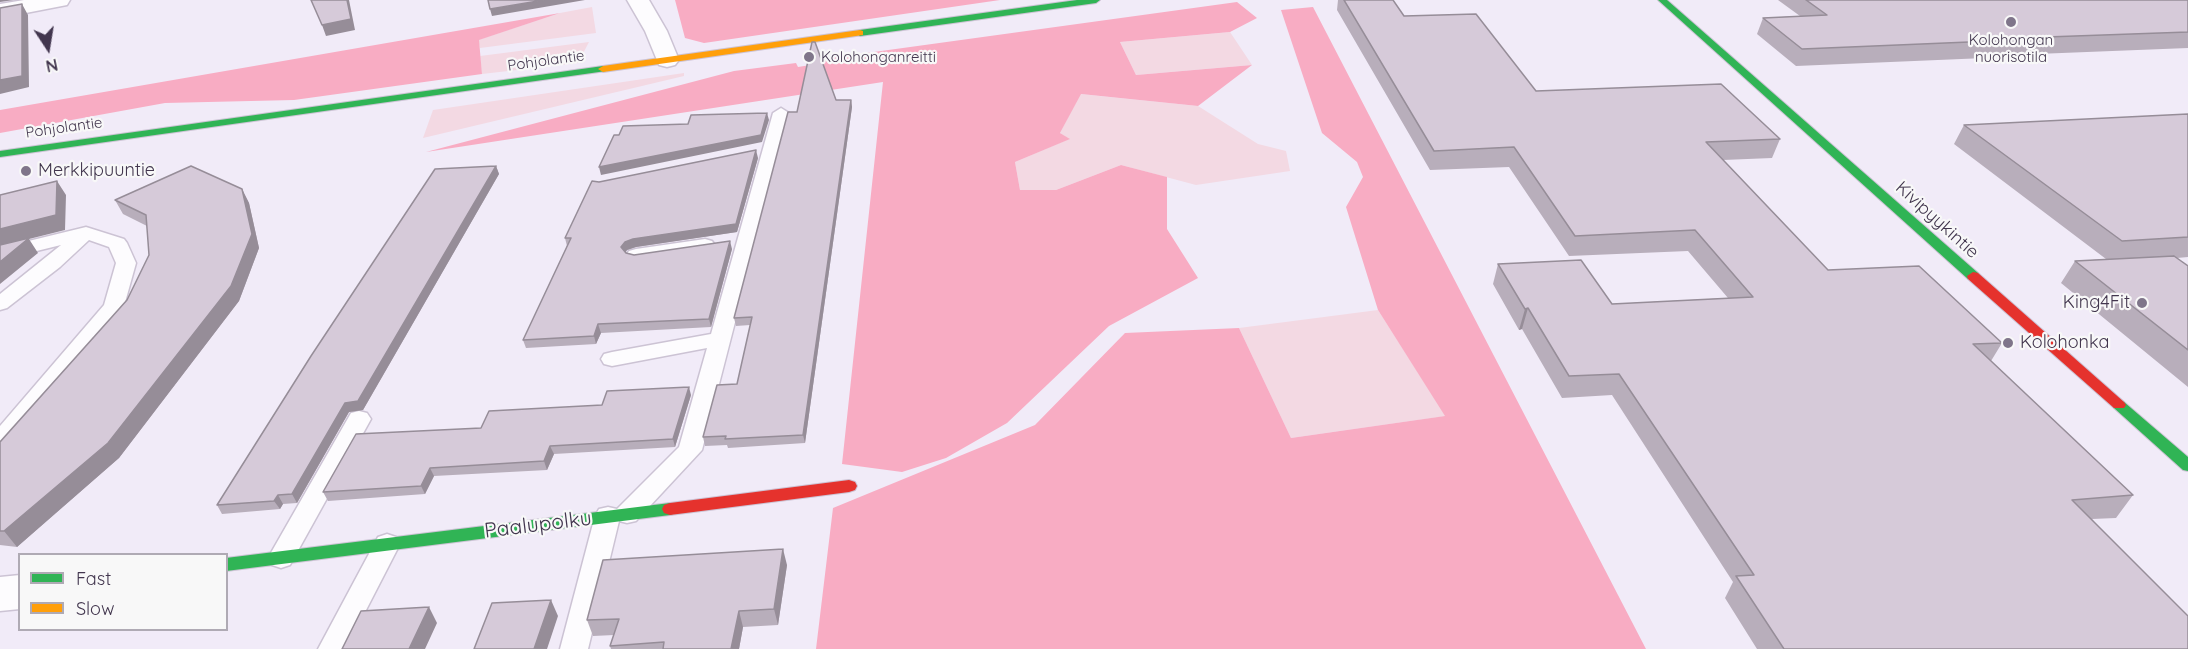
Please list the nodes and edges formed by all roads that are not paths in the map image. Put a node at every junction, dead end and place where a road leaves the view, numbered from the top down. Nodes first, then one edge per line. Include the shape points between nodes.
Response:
1 (59, 0) edge
2 (638, 0) edge
3 (1096, 0) edge
4 (1662, 0) edge
5 (0, 11) edge
6 (667, 60) junction
7 (781, 113) dead end
8 (771, 148) junction
9 (749, 153) edge
10 (0, 154) edge
11 (86, 232) junction
12 (747, 239) junction
13 (0, 254) edge
14 (636, 255) edge
15 (0, 304) edge
16 (720, 339) junction
17 (612, 359) dead end
18 (359, 418) dead end
19 (0, 442) edge
20 (2188, 466) edge
21 (849, 486) dead end
22 (618, 515) junction
23 (387, 544) junction
24 (281, 558) junction
25 (228, 565) edge
26 (18, 592) edge
27 (0, 594) edge
28 (332, 649) edge
29 (574, 649) edge

1 - 5 street
2 - 6 street
3 - 6 street, Pohjolantie
4 - 20 street, Kivipyykintie
6 - 10 street, Pohjolantie
7 - 8 lane
8 - 9 lane
8 - 12 lane
11 - 13 lane
11 - 15 lane
11 - 19 lane via 117,243 126,263 114,306
12 - 14 lane
12 - 16 lane
16 - 17 lane
16 - 22 lane via 690,450
18 - 24 lane
21 - 22 street, Paalupolku
22 - 23 street, Paalupolku
22 - 29 lane
23 - 24 street, Paalupolku
23 - 28 lane
24 - 25 street, Paalupolku
26 - 27 street

